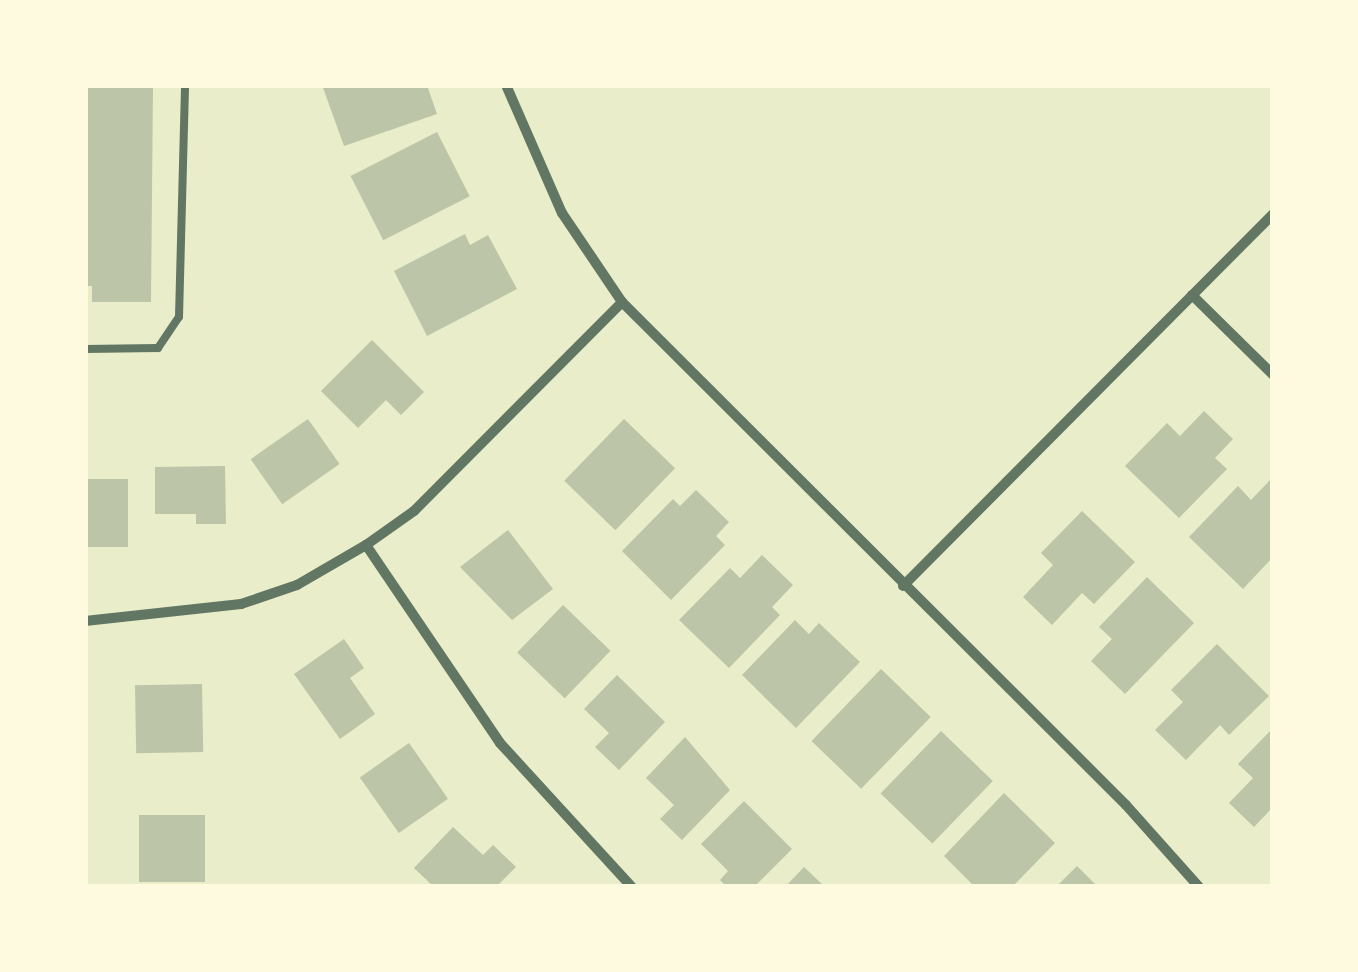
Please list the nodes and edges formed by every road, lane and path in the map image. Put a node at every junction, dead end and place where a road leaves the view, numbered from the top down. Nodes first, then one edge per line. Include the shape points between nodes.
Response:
1 (186, 85) edge
2 (506, 85) edge
3 (1273, 214) edge
4 (1192, 295) junction
5 (622, 302) junction
6 (85, 349) edge
7 (1273, 375) edge
8 (366, 545) junction
9 (904, 586) junction
10 (85, 621) edge
11 (632, 887) edge
12 (1199, 887) edge

1 - 6 lane via 179,318 158,348
2 - 5 street via 562,213
3 - 4 street
4 - 7 street
4 - 9 street
5 - 8 street via 414,510
5 - 9 street
8 - 10 street via 296,585 241,604
8 - 11 street via 500,743
9 - 12 street via 1126,805

